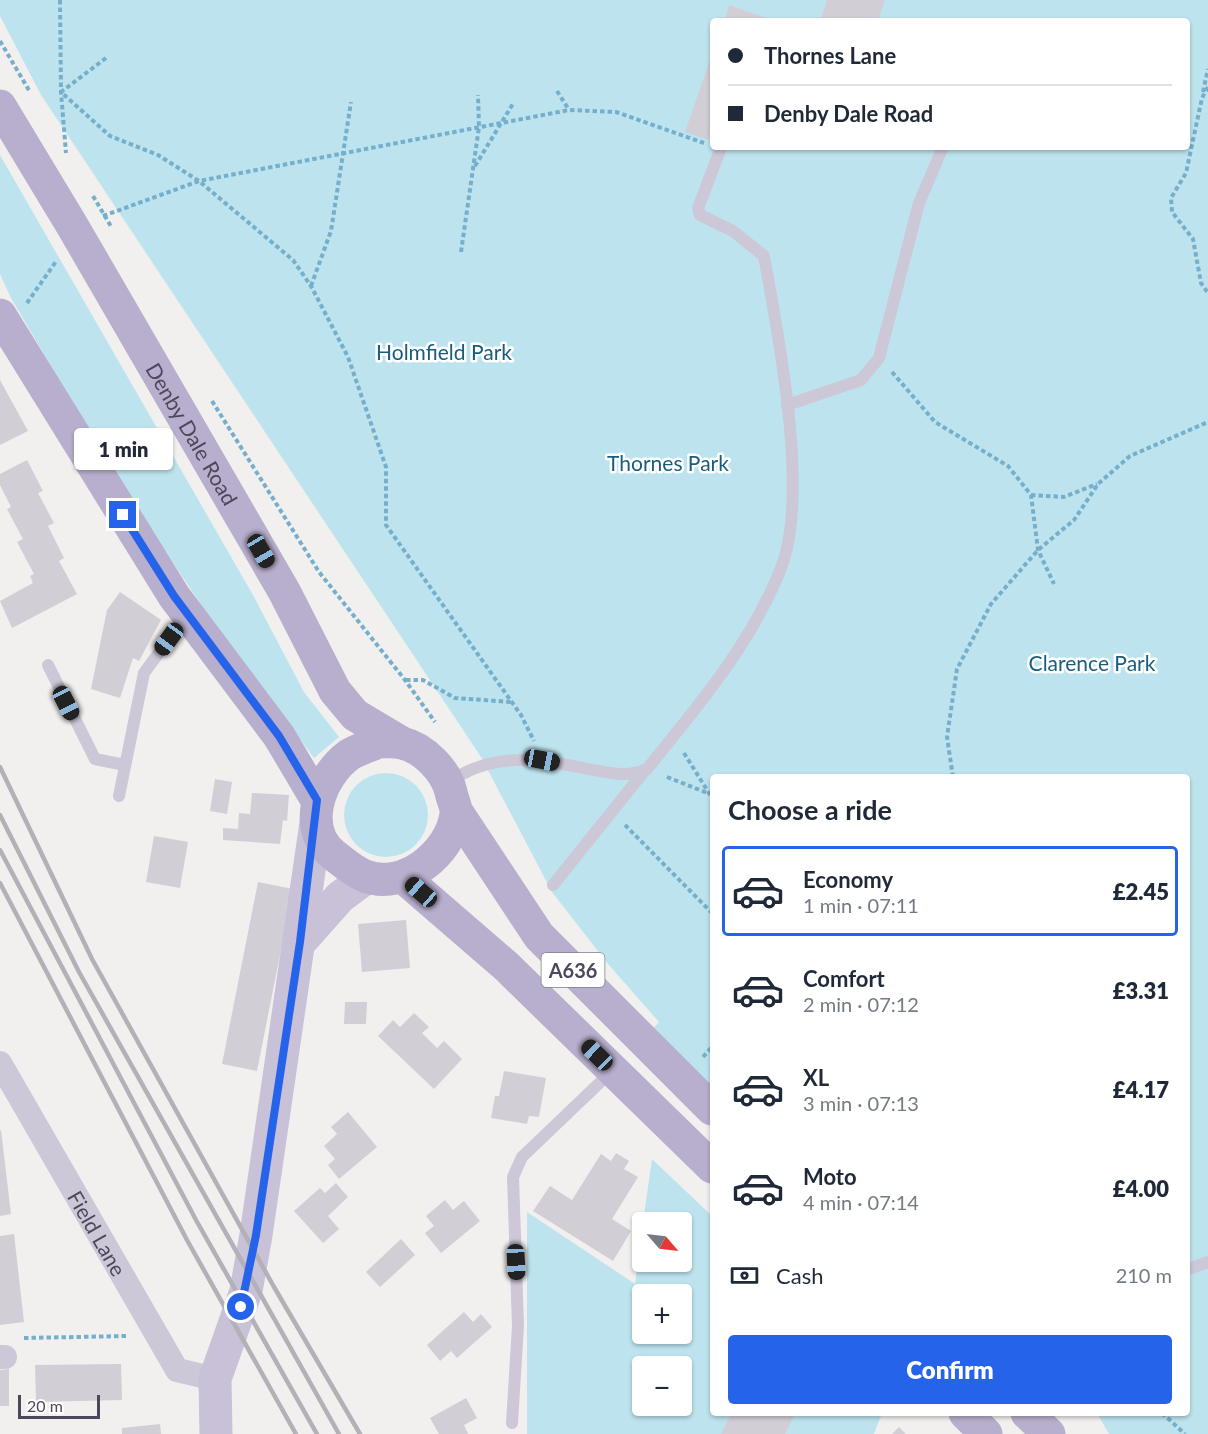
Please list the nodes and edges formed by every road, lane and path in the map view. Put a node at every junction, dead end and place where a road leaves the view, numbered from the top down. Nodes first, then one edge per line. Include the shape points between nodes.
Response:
1 (60, 0) edge
2 (0, 41) edge
3 (106, 58) dead end
4 (1208, 69) edge
5 (1208, 87) edge
6 (557, 91) dead end
7 (62, 92) junction
8 (478, 95) dead end
9 (1202, 98) junction
10 (36, 102) dead end
11 (351, 102) dead end
12 (513, 102) dead end
13 (0, 106) edge
14 (569, 110) junction
15 (503, 123) junction
16 (478, 128) junction
17 (60, 143) dead end
18 (710, 145) edge
19 (716, 150) edge
20 (942, 150) edge
21 (66, 153) junction
22 (342, 154) junction
23 (72, 162) dead end
24 (473, 169) junction
25 (199, 181) junction
26 (88, 189) dead end
27 (105, 215) junction
28 (77, 234) junction
29 (115, 235) dead end
30 (461, 252) dead end
31 (311, 286) junction
32 (1208, 293) edge
33 (4, 323) edge
34 (879, 358) junction
35 (207, 392) dead end
36 (787, 405) junction
37 (1208, 422) edge
38 (1098, 484) junction
39 (1031, 495) junction
40 (1038, 550) junction
41 (1054, 584) dead end
42 (190, 618) junction
43 (48, 665) dead end
44 (405, 680) junction
45 (512, 702) junction
46 (436, 725) dead end
47 (673, 736) junction
48 (402, 743) junction
49 (542, 760) junction
50 (125, 765) junction
51 (647, 768) junction
52 (953, 774) edge
53 (710, 793) edge
54 (710, 795) edge
55 (119, 796) dead end
56 (453, 797) junction
57 (316, 811) junction
58 (612, 812) junction
59 (367, 877) junction
60 (404, 877) junction
61 (553, 885) dead end
62 (710, 911) edge
63 (300, 942) junction
64 (0, 1063) edge
65 (612, 1070) junction
66 (6, 1088) edge
67 (710, 1107) edge
68 (710, 1165) edge
69 (1208, 1262) edge
70 (1190, 1269) edge
71 (155, 1335) junction
72 (3, 1357) edge
73 (215, 1379) junction
74 (968, 1416) edge
75 (1030, 1416) edge
76 (1165, 1416) edge
77 (512, 1423) dead end
78 (216, 1434) edge
79 (986, 1434) edge
80 (1049, 1434) edge
81 (1185, 1434) edge

1 - 7 path
2 - 10 path
3 - 7 path
4 - 9 path
5 - 9 path
6 - 14 path
7 - 21 path
7 - 25 path via 110,136 158,155
8 - 16 path
9 - 32 path via 1186,173 1171,198 1172,212 1193,239 1201,283
11 - 22 path
12 - 15 path
13 - 28 main road, Denby Dale Road / A636
14 - 15 path
14 - 18 path via 615,112
15 - 16 path
15 - 24 path
16 - 22 path
16 - 24 path
17 - 21 path
19 - 36 lane via 698,208 700,215 733,231 764,256
20 - 34 lane via 919,203
21 - 23 path
22 - 25 path
22 - 31 path via 331,231
24 - 30 path
25 - 27 path
25 - 31 path via 292,260
26 - 27 path
27 - 28 path
27 - 29 path
28 - 33 path
28 - 48 main road, Denby Dale Road / A636 via 284,591 335,691 355,715
31 - 45 path via 348,357 386,467 386,525
33 - 42 main road
34 - 36 lane via 861,380
34 - 39 path via 934,422 1008,466
35 - 44 path via 319,572
36 - 47 lane via 792,515 782,567 751,628 709,693
37 - 38 path via 1130,456
38 - 39 path via 1064,497
38 - 40 path via 1074,520
39 - 40 path
40 - 41 path
40 - 52 path via 991,604 957,669 947,737
42 - 50 lane via 144,674
42 - 57 main road via 279,736
43 - 50 lane via 95,759
44 - 45 path via 423,680 455,698
44 - 46 path
45 - 49 path
47 - 51 lane
47 - 53 path
48 - 56 main road, A636 via 425,753
48 - 57 main road via 379,742 351,753 340,763
49 - 51 lane via 614,774 637,773
49 - 56 lane via 498,761 467,770
50 - 55 lane
51 - 54 path
51 - 58 lane
56 - 60 main road via 449,836 434,856
56 - 67 main road, A636 via 539,936
57 - 59 main road via 324,848
57 - 63 street
58 - 61 lane
58 - 62 path
59 - 60 main road
59 - 63 street via 340,897
60 - 65 main road, A636 via 506,966
63 - 73 street via 246,1291
64 - 66 street, Field Lane
65 - 68 main road, A636
65 - 77 lane via 539,1138 522,1157 513,1177 518,1326
66 - 71 street, Field Lane
69 - 70 lane
71 - 72 path via 21,1338
71 - 73 street, Field Lane via 177,1370
73 - 78 street
74 - 79 main road
75 - 80 main road
76 - 81 path

